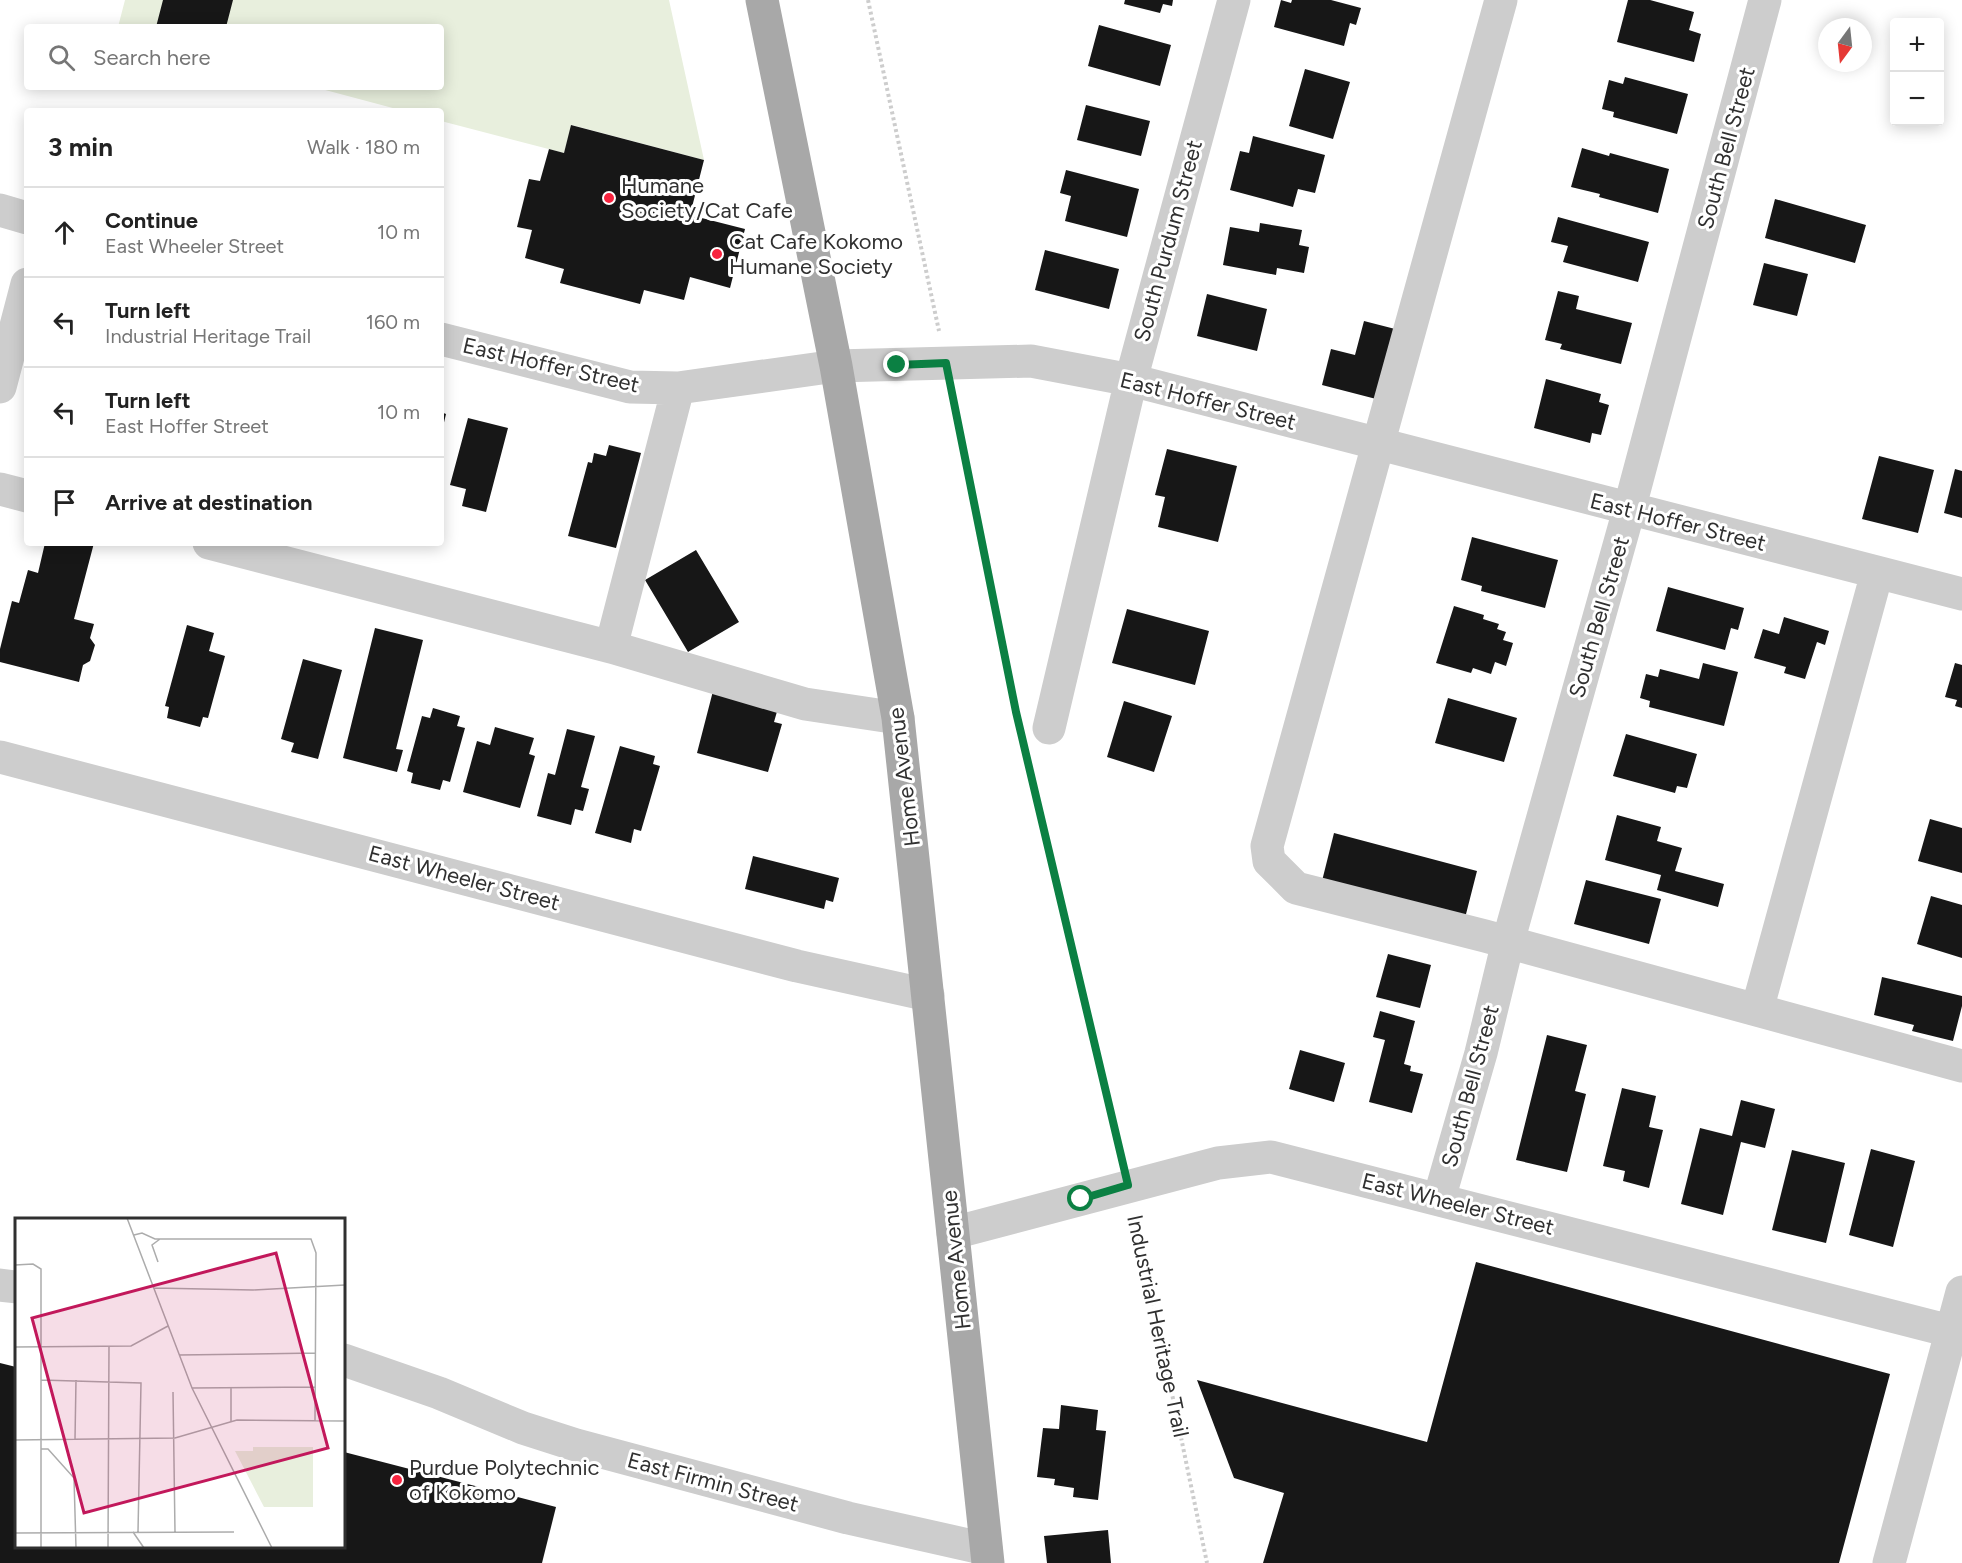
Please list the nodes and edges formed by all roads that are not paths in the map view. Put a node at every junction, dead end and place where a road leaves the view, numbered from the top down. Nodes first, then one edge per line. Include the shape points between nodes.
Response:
1 (762, 0) edge
2 (1234, 0) edge
3 (1501, 0) edge
4 (1765, 0) edge
5 (0, 210) edge
6 (24, 217) edge
7 (24, 295) edge
8 (444, 340) edge
9 (836, 366) junction
10 (1131, 380) junction
11 (0, 387) edge
12 (678, 388) junction
13 (1378, 443) junction
14 (0, 489) edge
15 (24, 495) edge
16 (1629, 510) junction
17 (221, 546) edge
18 (1877, 573) junction
19 (1962, 594) edge
20 (611, 647) junction
21 (898, 718) junction
22 (1031, 732) road end
23 (0, 757) edge
24 (1508, 942) junction
25 (928, 995) junction
26 (1758, 1010) junction
27 (1962, 1066) edge
28 (1439, 1199) junction
29 (953, 1233) junction
30 (0, 1285) edge
31 (15, 1287) edge
32 (1962, 1292) edge
33 (1957, 1333) edge
34 (345, 1360) edge
35 (987, 1556) edge
36 (1889, 1563) edge

1 - 9 main road, Home Avenue
2 - 10 street, South Purdum Street
3 - 13 street
4 - 16 street, South Bell Street
5 - 6 street
7 - 11 street
8 - 12 street, East Hoffer Street via 630,387
9 - 10 street, East Hoffer Street via 1031,361
9 - 12 street, East Hoffer Street
9 - 21 main road, Home Avenue
10 - 13 street, East Hoffer Street
10 - 22 street, South Purdum Street
12 - 20 street
13 - 16 street, East Hoffer Street
13 - 24 street via 1267,846 1269,861 1296,888
14 - 15 street
16 - 18 street, East Hoffer Street
16 - 24 street, South Bell Street
17 - 20 street
18 - 19 street, East Hoffer Street
18 - 26 street
20 - 21 street via 805,704
21 - 25 main road, Home Avenue
23 - 25 street, East Wheeler Street via 797,966
24 - 26 street
24 - 28 street, South Bell Street
25 - 29 main road, Home Avenue
26 - 27 street
28 - 29 street, East Wheeler Street via 1271,1157 1218,1163
28 - 33 street, East Wheeler Street
29 - 35 main road, Home Avenue
30 - 31 street
32 - 33 street
33 - 36 street
34 - 35 street, East Firmin Street via 576,1445

